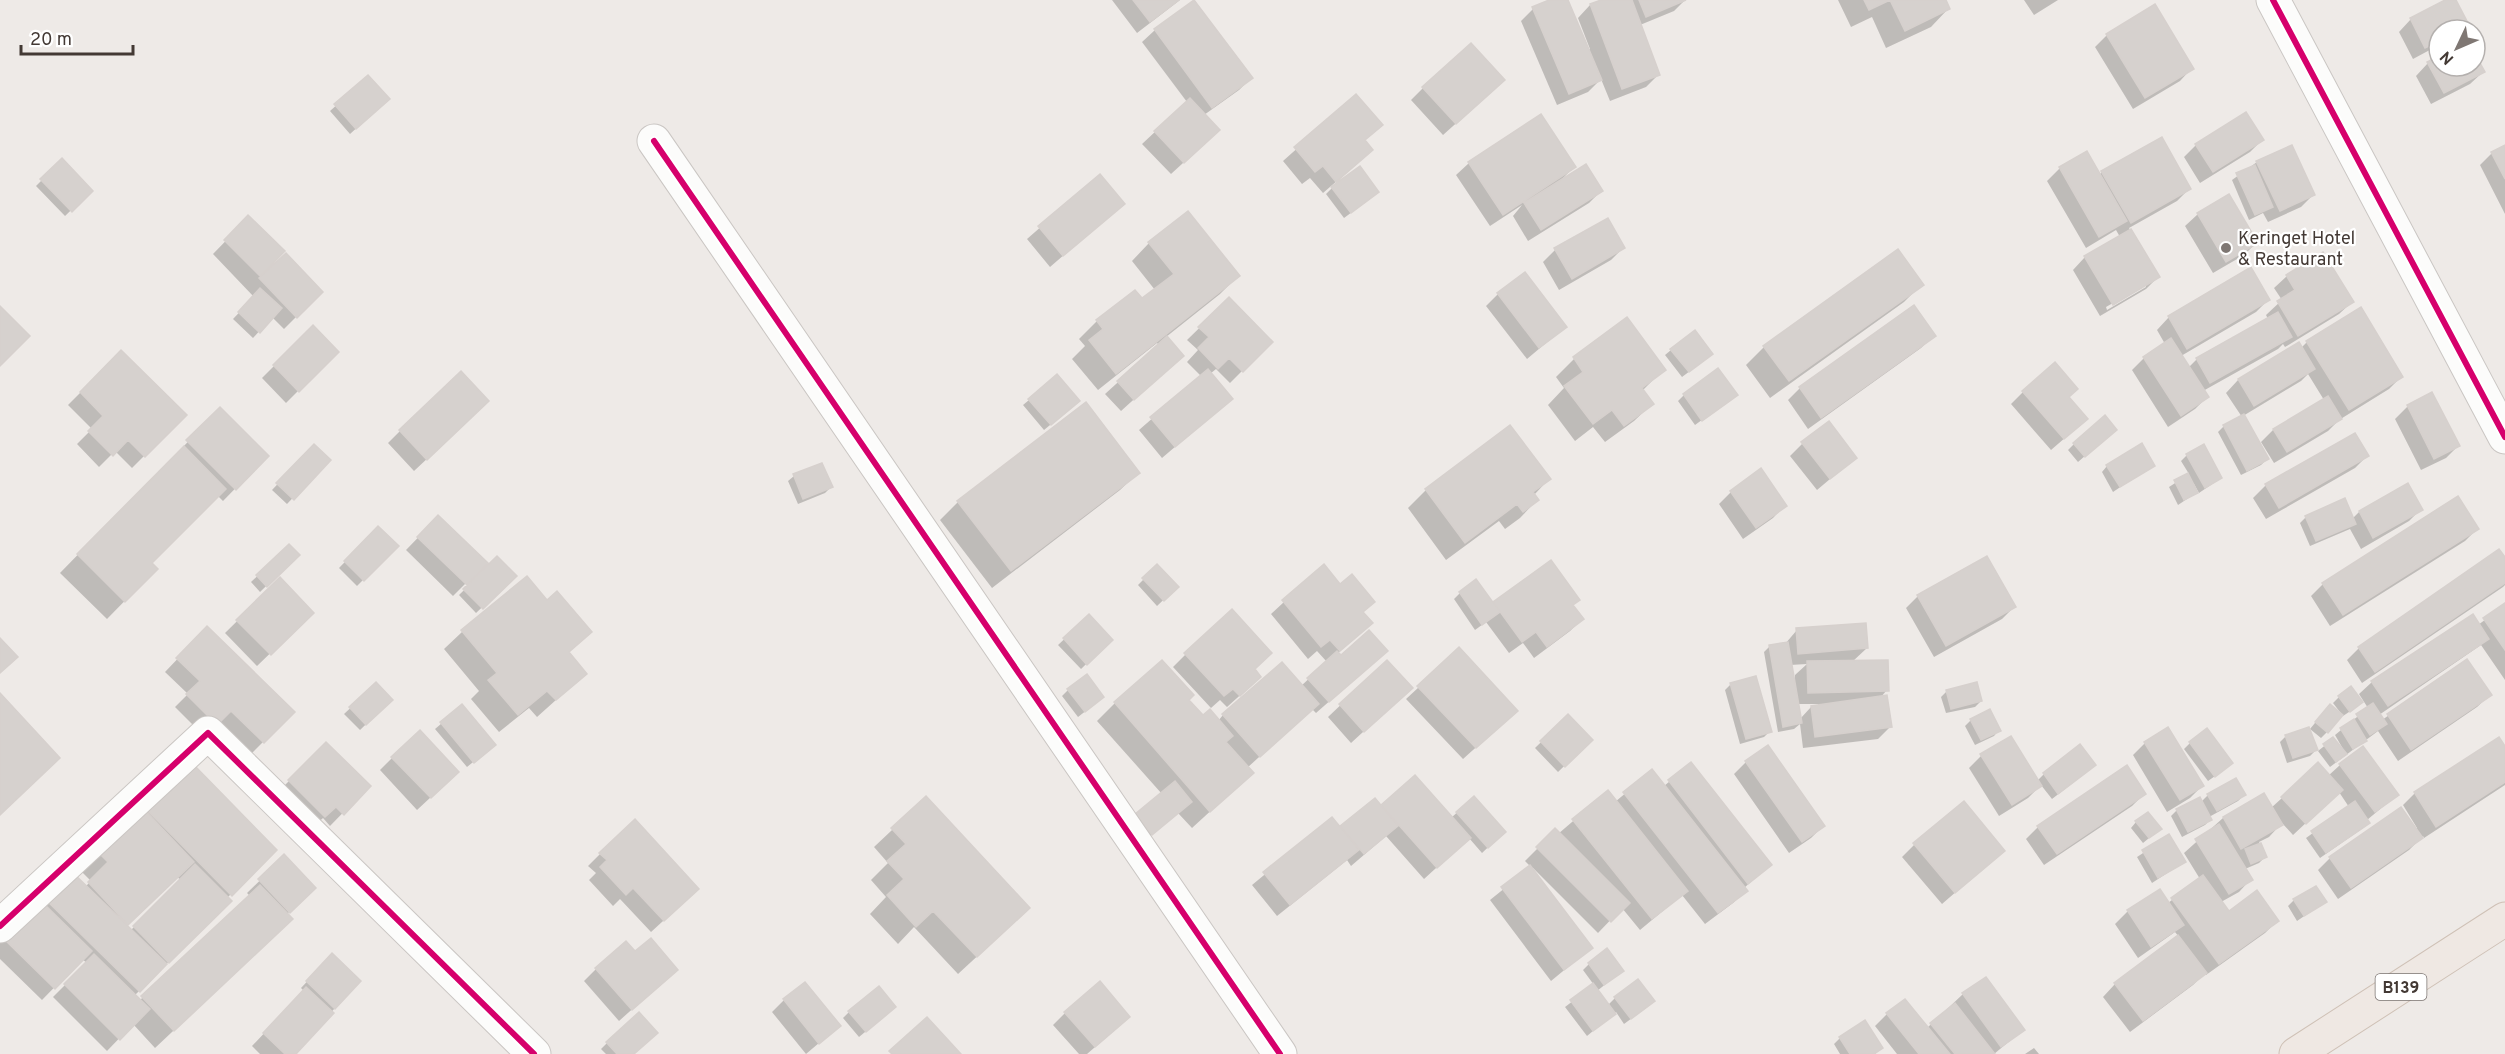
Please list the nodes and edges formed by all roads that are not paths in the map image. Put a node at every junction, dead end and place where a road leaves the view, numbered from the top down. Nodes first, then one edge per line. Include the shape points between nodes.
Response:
1 (2273, 0) edge
2 (654, 141) dead end
3 (2505, 437) edge
4 (2505, 919) edge
5 (0, 926) edge
6 (534, 1054) edge
7 (1280, 1054) edge
8 (2296, 1054) edge

1 - 3 street
2 - 7 street
4 - 8 main road, B139
5 - 6 street via 208,733

